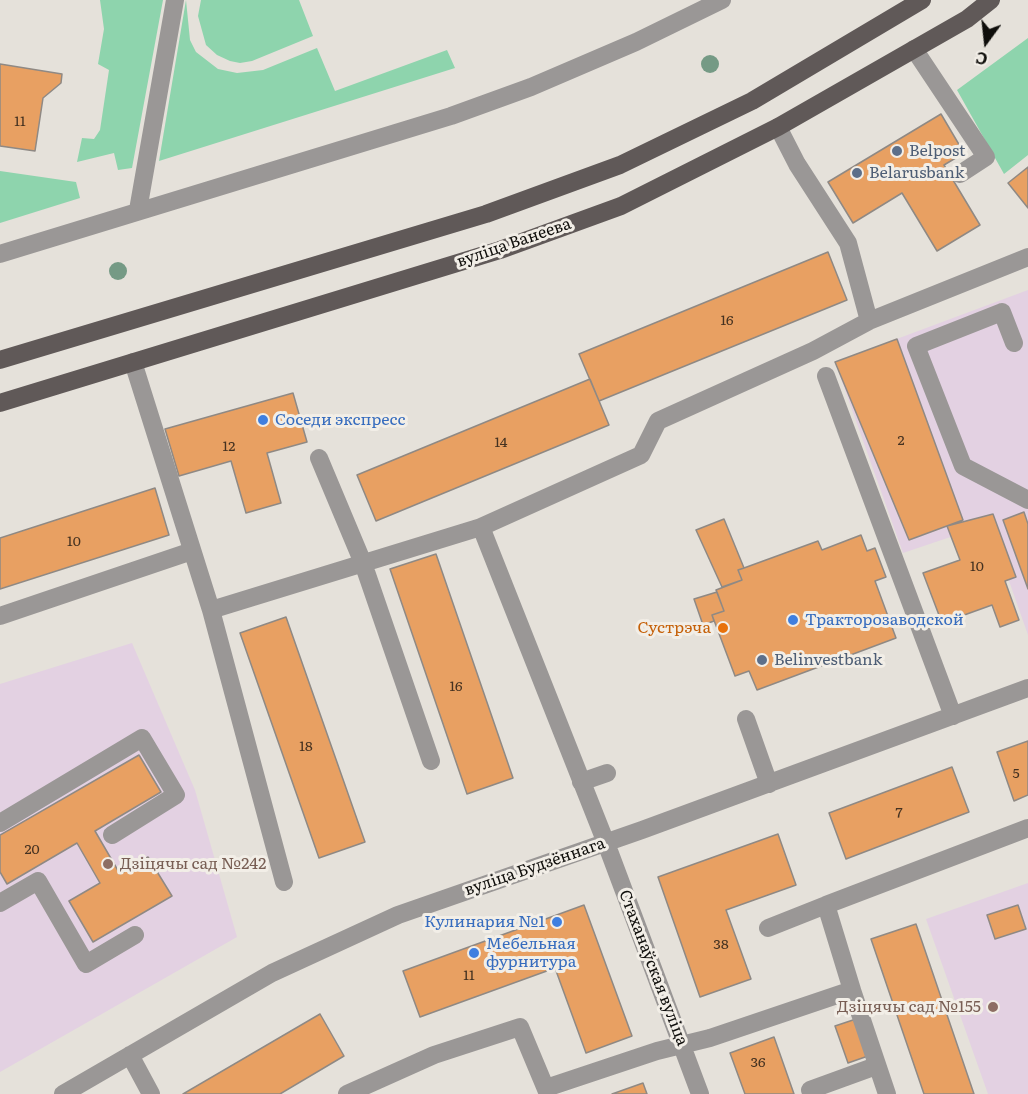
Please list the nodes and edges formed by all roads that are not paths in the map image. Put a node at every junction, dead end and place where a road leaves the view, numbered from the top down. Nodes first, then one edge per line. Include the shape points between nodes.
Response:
1 (176, 0) edge
2 (722, 0) edge
3 (922, 0) edge
4 (991, 0) edge
5 (914, 49) junction
6 (778, 127) junction
7 (960, 174) dead end
8 (138, 210) junction
9 (0, 254) edge
10 (1028, 257) edge
11 (869, 321) junction
12 (1014, 343) dead end
13 (0, 360) edge
14 (133, 362) junction
15 (826, 376) dead end
16 (0, 403) edge
17 (320, 458) dead end
18 (1028, 500) edge
19 (481, 527) junction
20 (192, 551) junction
21 (363, 563) junction
22 (211, 610) junction
23 (0, 616) edge
24 (1028, 688) edge
25 (953, 716) junction
26 (746, 719) dead end
27 (430, 761) dead end
28 (607, 773) dead end
29 (581, 782) junction
30 (769, 784) junction
31 (0, 823) edge
32 (1028, 828) edge
33 (112, 835) dead end
34 (606, 843) junction
35 (284, 882) dead end
36 (1, 900) edge
37 (826, 905) junction
38 (768, 928) dead end
39 (135, 935) dead end
40 (852, 990) junction
41 (682, 1044) junction
42 (130, 1055) junction
43 (876, 1066) junction
44 (362, 1090) edge
45 (547, 1091) edge
46 (63, 1094) edge
47 (152, 1094) edge
48 (347, 1094) edge
49 (700, 1094) edge
50 (812, 1094) edge
51 (887, 1094) edge

1 - 8 street
2 - 8 street via 626,47 451,116
3 - 13 main road via 752,101 620,165 486,214
4 - 5 main road, вуліца Ванеева
5 - 6 main road, вуліца Ванеева
5 - 7 street via 986,157
6 - 11 street via 848,243
6 - 14 main road, вуліца Ванеева via 621,206 500,250
8 - 9 street
10 - 11 street
11 - 19 street via 813,351 658,421 641,455
12 - 18 street via 1002,312 916,346 963,466
14 - 16 main road, вуліца Ванеева
14 - 20 street
15 - 25 street
17 - 21 street
19 - 21 street
19 - 29 street, Стаханаўская вуліца
20 - 22 street
20 - 23 street
21 - 22 street
21 - 27 street
22 - 35 street
24 - 25 street, вуліца Будзённага
25 - 30 street, вуліца Будзённага
26 - 30 street
28 - 29 street
29 - 34 street, Стаханаўская вуліца
30 - 34 street, вуліца Будзённага
31 - 33 street via 142,738 176,795
32 - 37 street
34 - 41 street, Стаханаўская вуліца
34 - 42 street, вуліца Будзённага via 398,915 272,972
36 - 39 street via 38,882 86,964
37 - 38 street
37 - 40 street
40 - 41 street
40 - 43 street
41 - 45 street
41 - 49 street, Стаханаўская вуліца
42 - 46 street, вуліца Будзённага
42 - 47 street
43 - 50 street via 810,1090
43 - 51 street
44 - 45 street via 434,1055 520,1028
44 - 48 street

